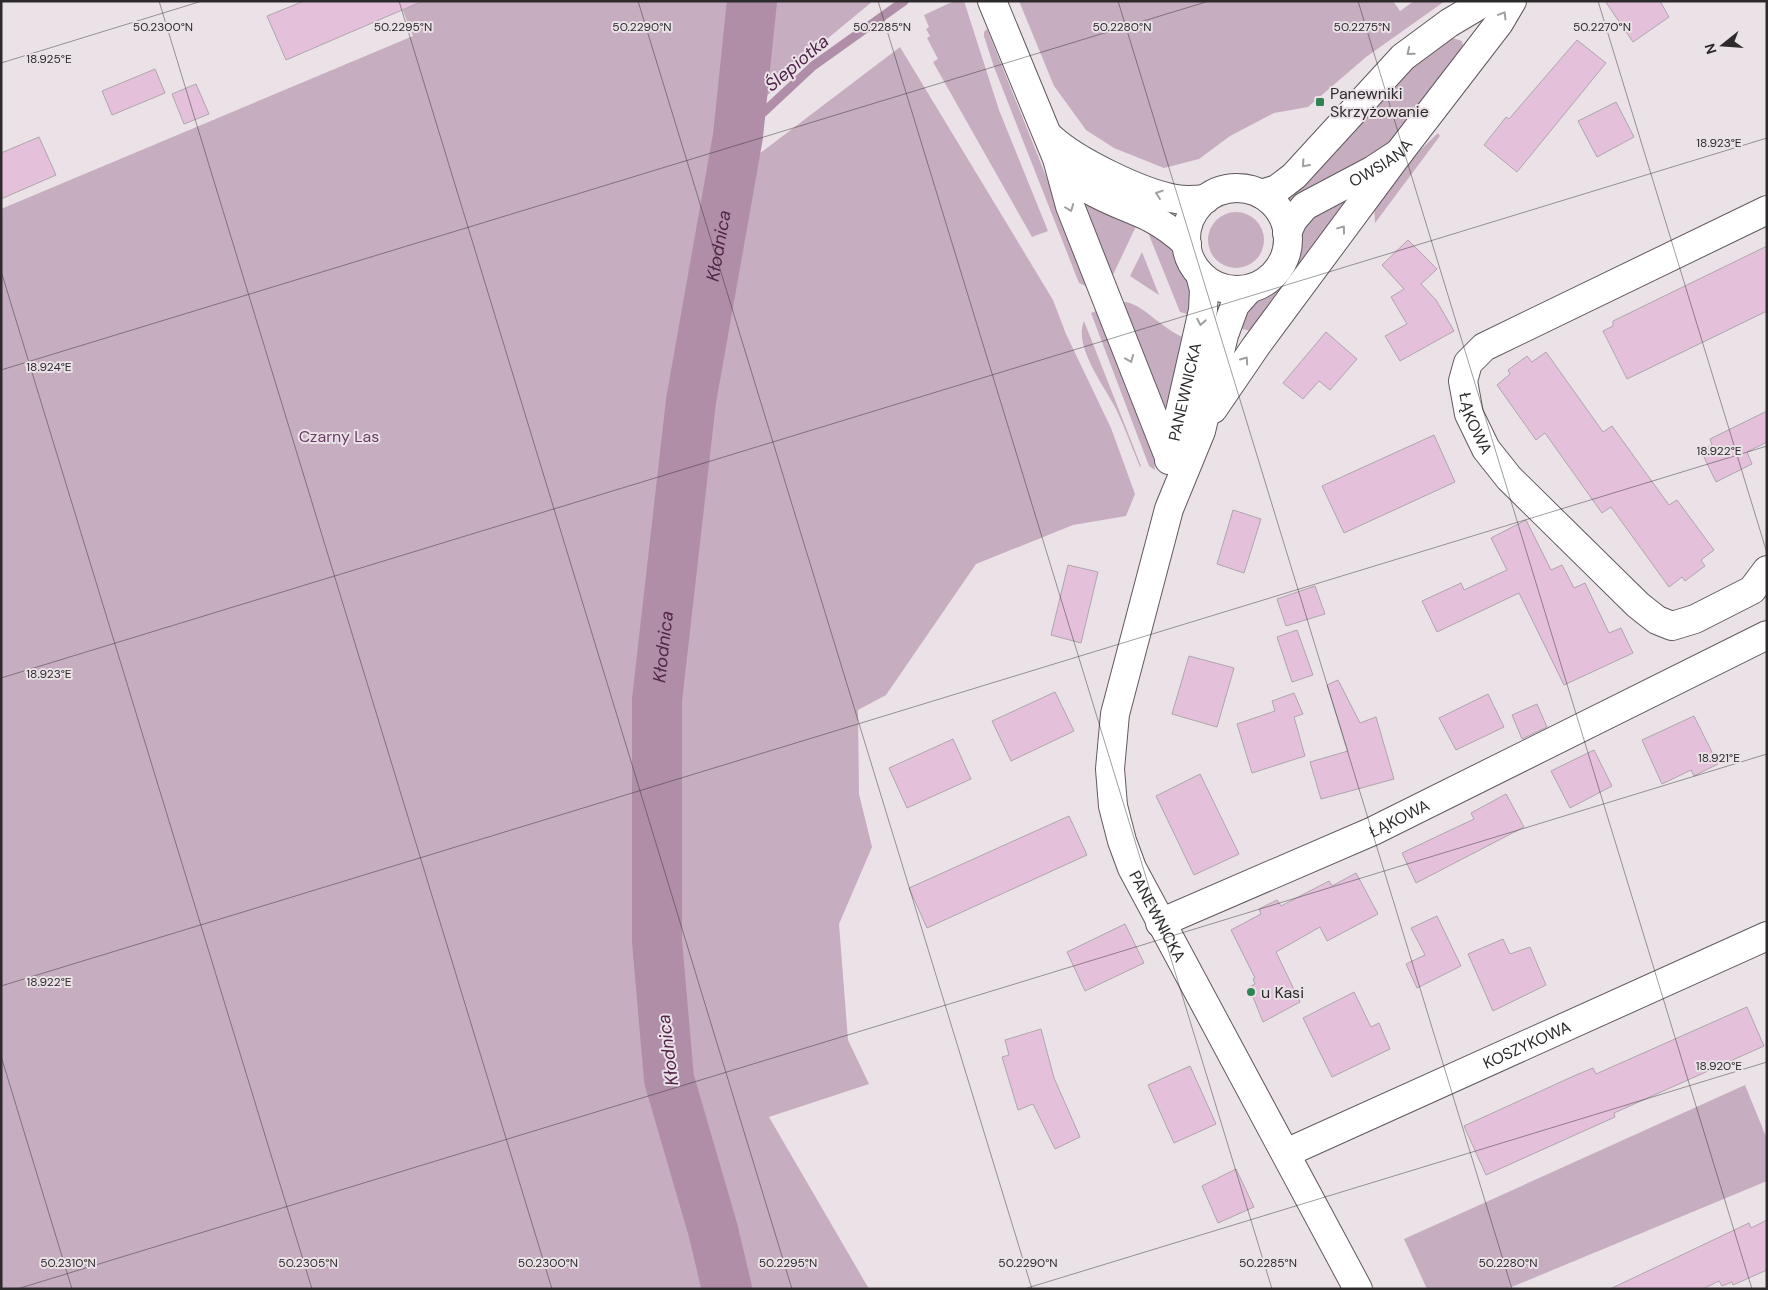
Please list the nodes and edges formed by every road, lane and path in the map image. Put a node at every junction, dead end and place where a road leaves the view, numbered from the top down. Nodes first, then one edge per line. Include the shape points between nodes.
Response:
1 (992, 1) edge
2 (1486, 1) edge
3 (1512, 1) edge
4 (1449, 23) junction
5 (1473, 57) junction
6 (1054, 149) junction
7 (1399, 153) junction
8 (1261, 194) junction
9 (1206, 199) junction
10 (1767, 210) edge
11 (1288, 233) junction
12 (1186, 244) junction
13 (1200, 274) junction
14 (1249, 289) junction
15 (1201, 431) junction
16 (1169, 457) junction
17 (1169, 510) junction
18 (1767, 570) edge
19 (1767, 635) edge
20 (1160, 923) junction
21 (1767, 936) edge
22 (1286, 1153) junction
23 (1358, 1289) edge

1 - 6 street
2 - 4 street
5 -> 3 street, OWSIANA
4 - 5 street via 1462,27 1473,39
4 -> 8 street via 1395,65 1294,176 1278,190
5 - 7 street, OWSIANA
9 -> 6 street via 1190,201 1157,194 1066,150
6 - 12 street via 1064,170 1089,191 1149,217 1170,229
6 -> 16 street via 1070,206
7 - 11 street, OWSIANA via 1305,206 1292,220
15 -> 7 street via 1223,392
8 - 9 street via 1233,189
8 - 11 street via 1280,212
9 - 12 street via 1190,222
10 - 18 street, ŁĄKOWA via 1484,347 1468,363 1463,381 1470,414 1486,449 1509,478 1624,592 1657,620 1672,626 1695,619 1752,590
11 - 14 street via 1281,265 1263,283
12 - 13 street
13 - 14 street via 1229,290
13 -> 16 street, PANEWNICKA via 1204,290 1203,310
14 - 15 street, PANEWNICKA via 1235,305 1224,335
15 - 17 street, PANEWNICKA
16 - 17 street, PANEWNICKA
17 - 20 street, PANEWNICKA via 1115,714 1110,768 1113,806 1122,841
19 - 20 street, ŁĄKOWA via 1382,828
20 - 22 street, PANEWNICKA
21 - 22 street, KOSZYKOWA
22 - 23 street, PANEWNICKA

